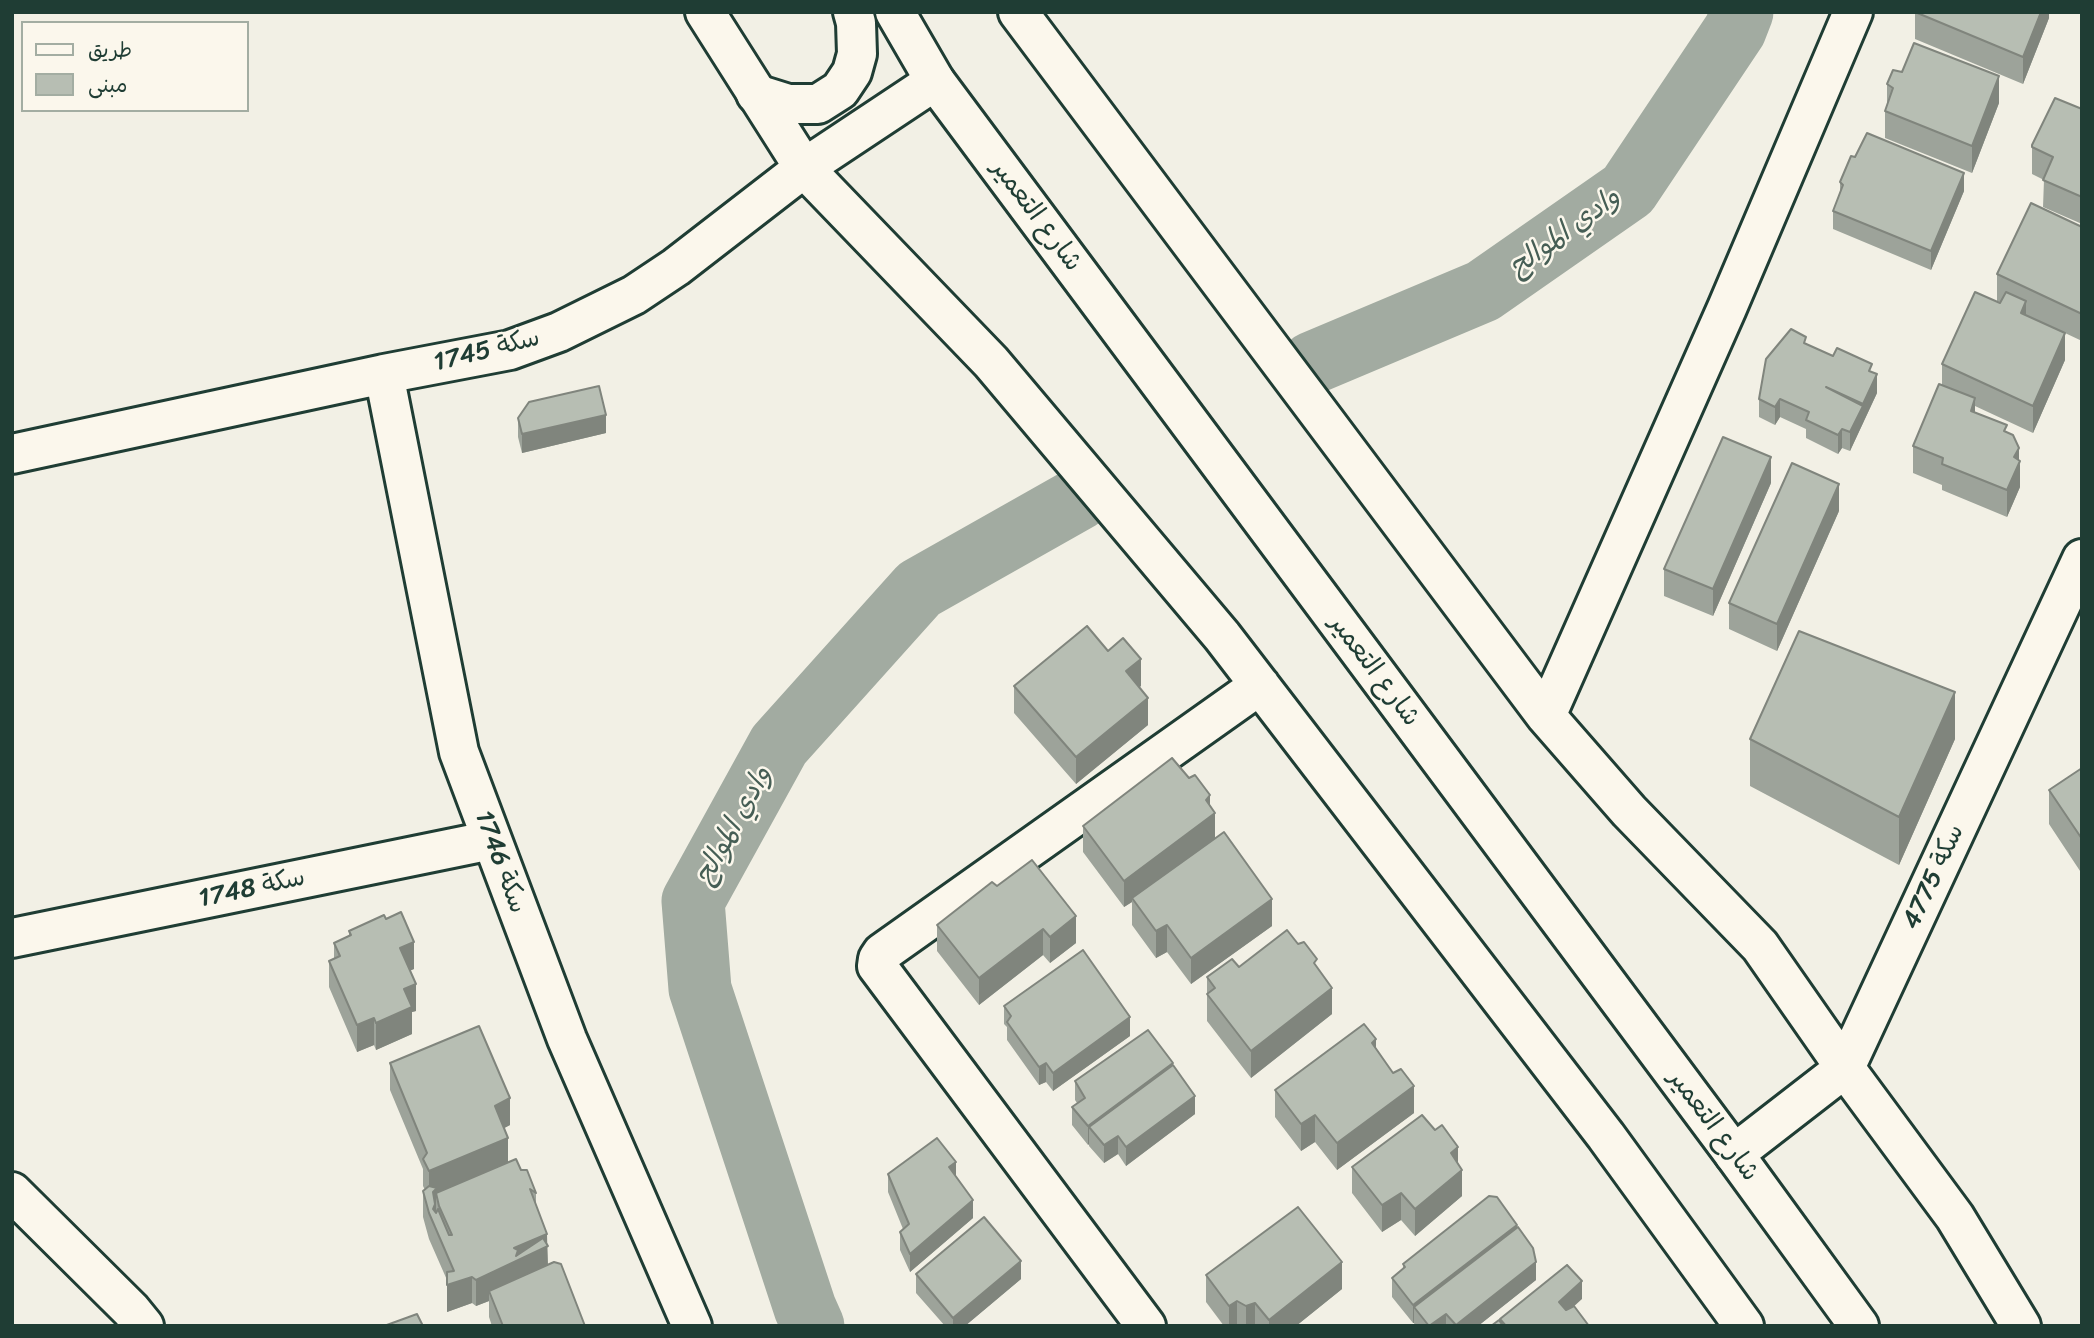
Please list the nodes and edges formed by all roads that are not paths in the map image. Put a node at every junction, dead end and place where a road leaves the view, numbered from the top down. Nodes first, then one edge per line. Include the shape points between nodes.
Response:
1 (705, 12) edge
2 (853, 12) edge
3 (895, 12) edge
4 (1018, 12) edge
5 (1853, 12) edge
6 (935, 81) junction
7 (756, 94) junction
8 (804, 168) junction
9 (384, 374) junction
10 (12, 454) edge
11 (2082, 559) edge
12 (1260, 685) junction
13 (1546, 716) junction
14 (492, 840) junction
15 (12, 938) edge
16 (1846, 1069) junction
17 (1734, 1154) junction
18 (12, 1192) edge
19 (1733, 1322) edge
20 (144, 1326) edge
21 (692, 1326) edge
22 (1146, 1326) edge
23 (1859, 1326) edge
24 (2021, 1326) edge

1 - 7 street
2 - 7 street via 857,54 840,90 818,104 788,104
3 - 6 street, شارع التعمير
4 - 13 street
5 - 13 street
6 - 8 street, سكة 1745
6 - 17 street, شارع التعمير
7 - 8 street
8 - 9 street, سكة 1745 via 635,295 510,350
8 - 12 street via 991,362
9 - 10 street, سكة 1745
9 - 14 street, سكة 1746 via 459,752
11 - 16 street, سكة 4775
12 - 19 street via 1606,1136
12 - 22 street via 878,959 877,967
13 - 16 street via 1629,811 1760,946
14 - 15 street, سكة 1748
14 - 21 street, سكة 1746 via 567,1039
16 - 17 street, سكة 4775
16 - 24 street via 1955,1217
17 - 23 street, شارع التعمير
18 - 20 street

